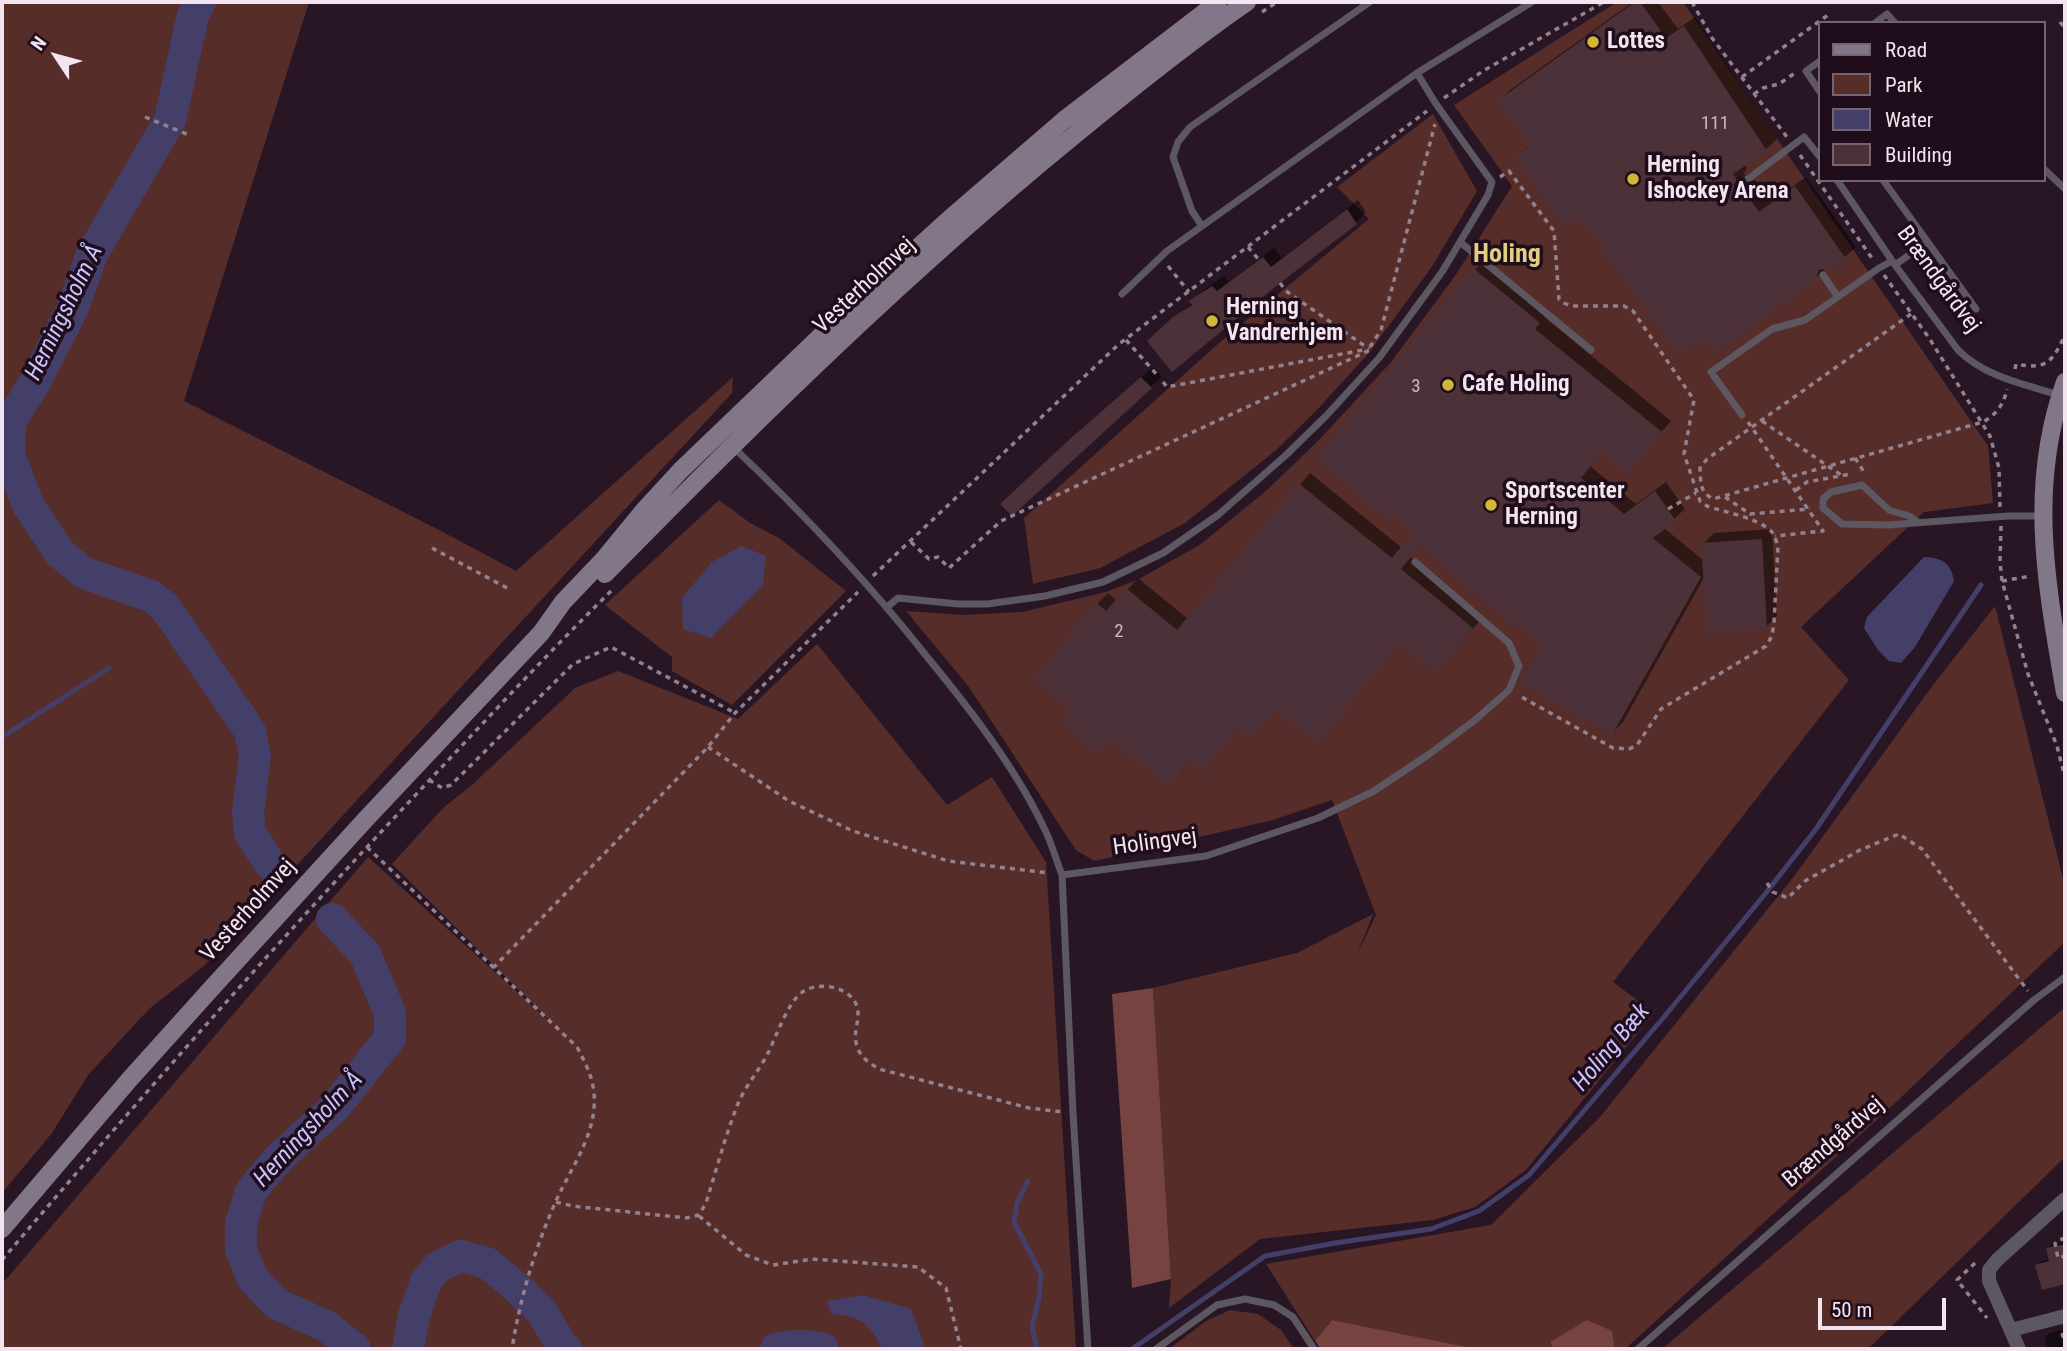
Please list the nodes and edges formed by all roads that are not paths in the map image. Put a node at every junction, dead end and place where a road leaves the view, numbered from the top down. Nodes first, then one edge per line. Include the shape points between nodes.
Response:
1 (1217, 2) edge
2 (1370, 2) edge
3 (1532, 2) edge
4 (1253, 8) edge
5 (1878, 21) edge
6 (1893, 21) edge
7 (1818, 62) edge
8 (1417, 73) junction
9 (1818, 89) edge
10 (1818, 154) edge
11 (2046, 171) edge
12 (1838, 182) edge
13 (1884, 182) edge
14 (1741, 185) dead end
15 (2065, 189) edge
16 (1202, 226) junction
17 (1460, 242) junction
18 (1927, 242) junction
19 (1894, 263) junction
20 (1823, 275) dead end
21 (1122, 294) dead end
22 (1838, 297) junction
23 (1976, 309) dead end
24 (1591, 350) dead end
25 (2063, 389) edge
26 (1742, 415) road end
27 (725, 440) junction
28 (2042, 516) junction
29 (1918, 522) junction
30 (1415, 562) dead end
31 (887, 607) junction
32 (2060, 631) edge
33 (2065, 694) edge
34 (1062, 875) junction
35 (2065, 977) edge
36 (2065, 1199) edge
37 (2, 1229) edge
38 (2065, 1315) edge
39 (2011, 1330) junction
40 (1088, 1349) edge
41 (1156, 1349) edge
42 (1314, 1349) edge
43 (1638, 1349) edge
44 (2019, 1349) edge

1 - 27 street, Vesterholmvej via 1054,128 955,214 829,328
2 - 16 lane via 1190,127 1178,142 1172,157
3 - 8 lane
4 - 27 street, Vesterholmvej via 1112,104
5 - 6 lane via 1887,14
7 - 9 lane via 1806,71
8 - 16 lane
8 - 17 lane via 1492,181
10 - 14 lane via 1804,137
11 - 15 lane
12 - 19 lane, Brændgårdvej
13 - 18 lane
16 - 21 lane via 1161,256
17 - 24 lane
17 - 31 lane via 1379,358 1326,416 1218,515 1164,553 1103,582 1045,596 986,604 898,598
18 - 19 lane
18 - 23 lane
19 - 22 lane via 1879,268
19 - 25 lane, Brændgårdvej via 1967,360 1989,373
20 - 22 lane
22 - 26 lane via 1805,320 1772,328 1712,372
25 - 28 street, Brændgårdvej via 2048,450
27 - 31 lane
27 - 37 street, Vesterholmvej via 681,470 645,509 541,633 210,990
28 - 29 lane
28 - 32 street, Brændgårdvej via 2046,574
29 - 29 lane via 1889,510 1862,485 1831,492 1823,499 1823,508 1842,524
30 - 34 lane, Holingvej via 1509,643 1519,666 1509,690 1428,755 1374,791 1318,818 1206,856
31 - 34 lane via 966,704 1011,770 1045,830
32 - 33 street, Brændgårdvej
34 - 40 lane
35 - 43 lane, Brændgårdvej
36 - 39 street via 1989,1270 1989,1281
38 - 39 street
39 - 44 street
41 - 42 lane via 1217,1306 1245,1299 1274,1305 1293,1317

